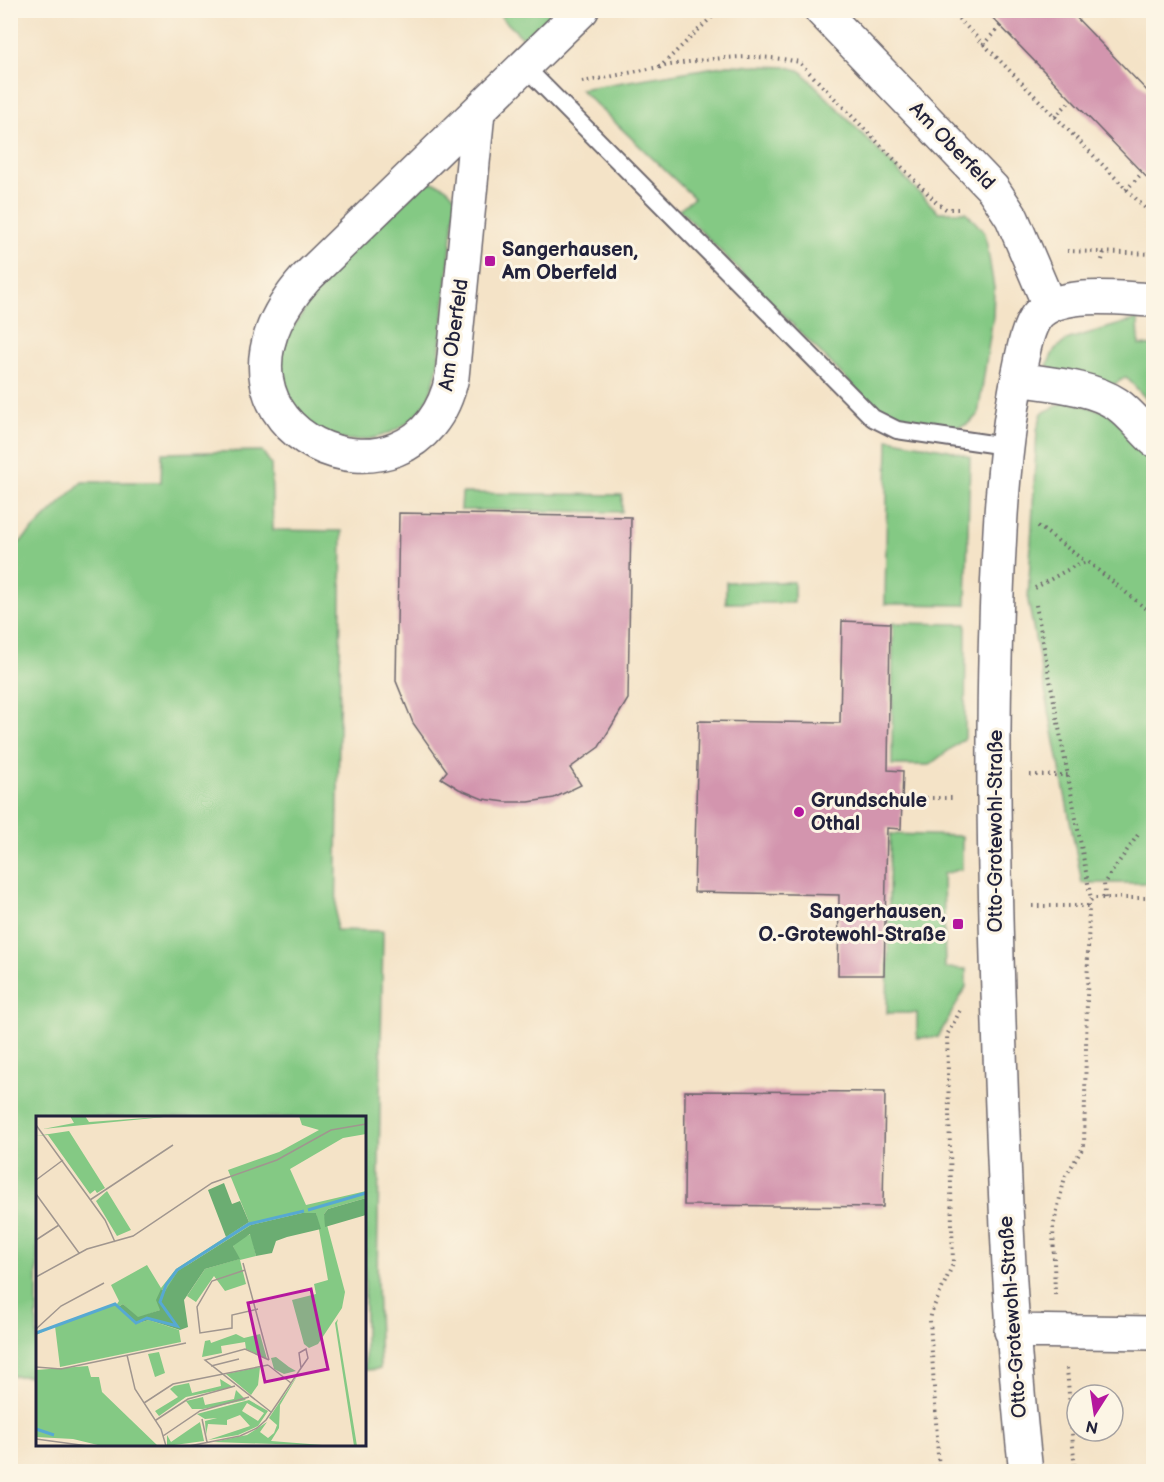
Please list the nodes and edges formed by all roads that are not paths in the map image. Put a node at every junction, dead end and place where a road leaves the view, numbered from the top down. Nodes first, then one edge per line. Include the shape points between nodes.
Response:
1 (582, 10) edge
2 (821, 10) edge
3 (524, 66) junction
4 (478, 112) junction
5 (1154, 300) edge
6 (1049, 305) junction
7 (1018, 379) junction
8 (1154, 440) edge
9 (1005, 446) junction
10 (1011, 1332) junction
11 (1154, 1333) edge
12 (1026, 1472) edge

1 - 3 street, Am Oberfeld
2 - 6 street, Am Oberfeld via 993,189 1012,218
3 - 4 street, Am Oberfeld
3 - 9 lane via 873,418 897,430
4 - 4 street, Am Oberfeld via 305,279 277,317 266,369 273,403 292,429 321,448 351,456 385,452 418,434 446,399 452,377
5 - 6 street via 1093,298
6 - 7 street, Otto-Grotewohl-Straße via 1034,321
7 - 8 street via 1109,400
7 - 9 street, Otto-Grotewohl-Straße
9 - 10 street, Otto-Grotewohl-Straße via 996,615 995,906
10 - 11 street
10 - 12 street, Otto-Grotewohl-Straße

